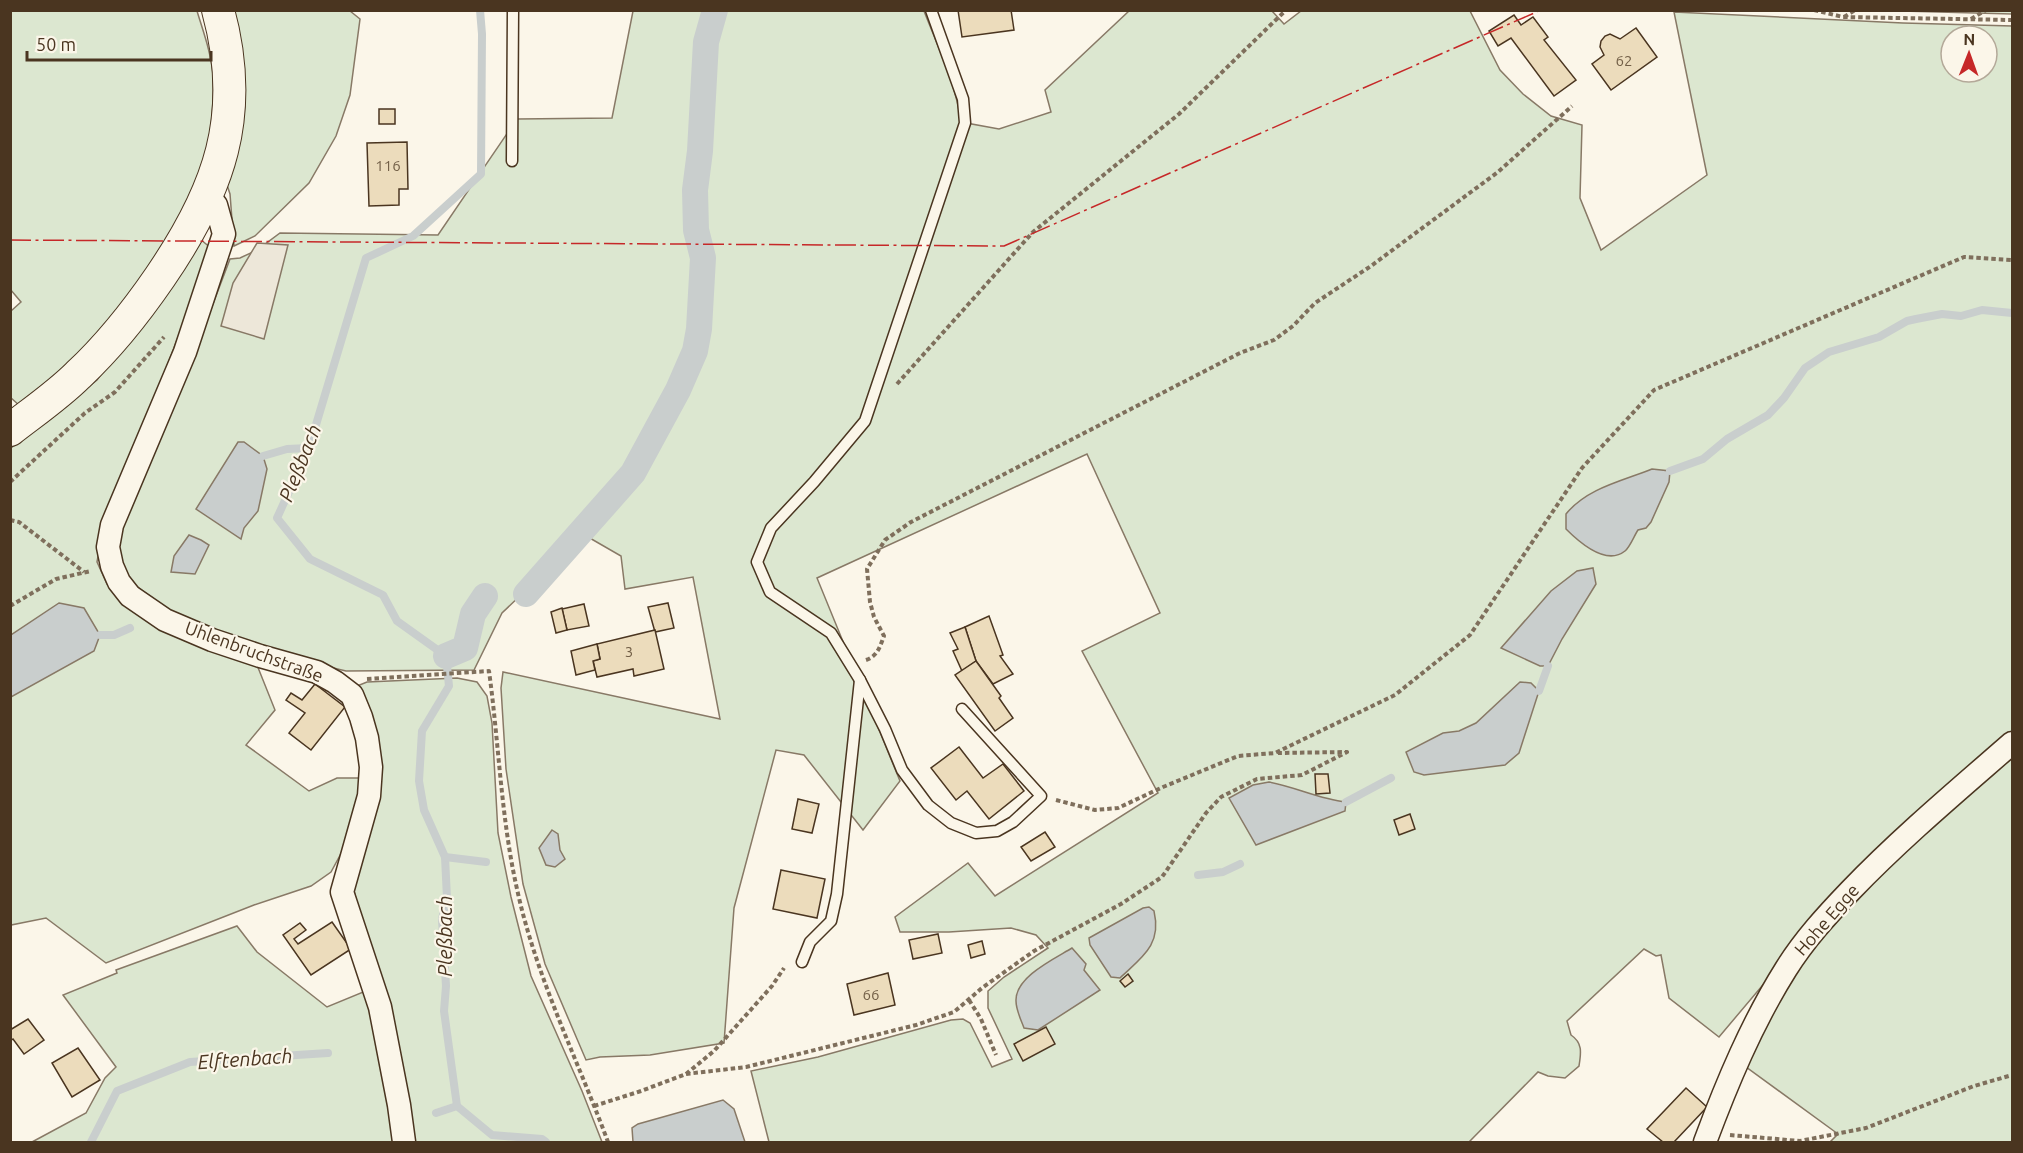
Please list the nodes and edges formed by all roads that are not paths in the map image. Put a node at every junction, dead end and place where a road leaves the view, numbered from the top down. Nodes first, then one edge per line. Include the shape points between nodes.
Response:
1 (218, 10) edge
2 (513, 10) edge
3 (931, 10) edge
4 (512, 161) dead end
5 (208, 195) junction
6 (10, 430) edge
7 (860, 680) junction
8 (962, 709) dead end
9 (2013, 743) edge
10 (802, 962) dead end
11 (1706, 1138) edge
12 (404, 1143) edge

1 - 5 main road via 230,95 220,161
2 - 4 lane
3 - 7 lane via 963,99 965,123 865,421 771,528 757,562 770,592 831,633
5 - 6 main road via 182,245 139,308 78,376
5 - 12 street, Uhlenbruchstraße via 216,205 224,234 185,352 112,525 108,547 119,582 130,596 165,620 212,640 317,672 352,695 367,738 369,796 342,892 381,1007
7 - 8 lane via 902,770 928,805 951,823 976,833 997,831 1041,796
7 - 10 lane via 837,894 831,921 810,942
9 - 11 street, Hohe Egge via 1867,874 1820,923 1760,1014

